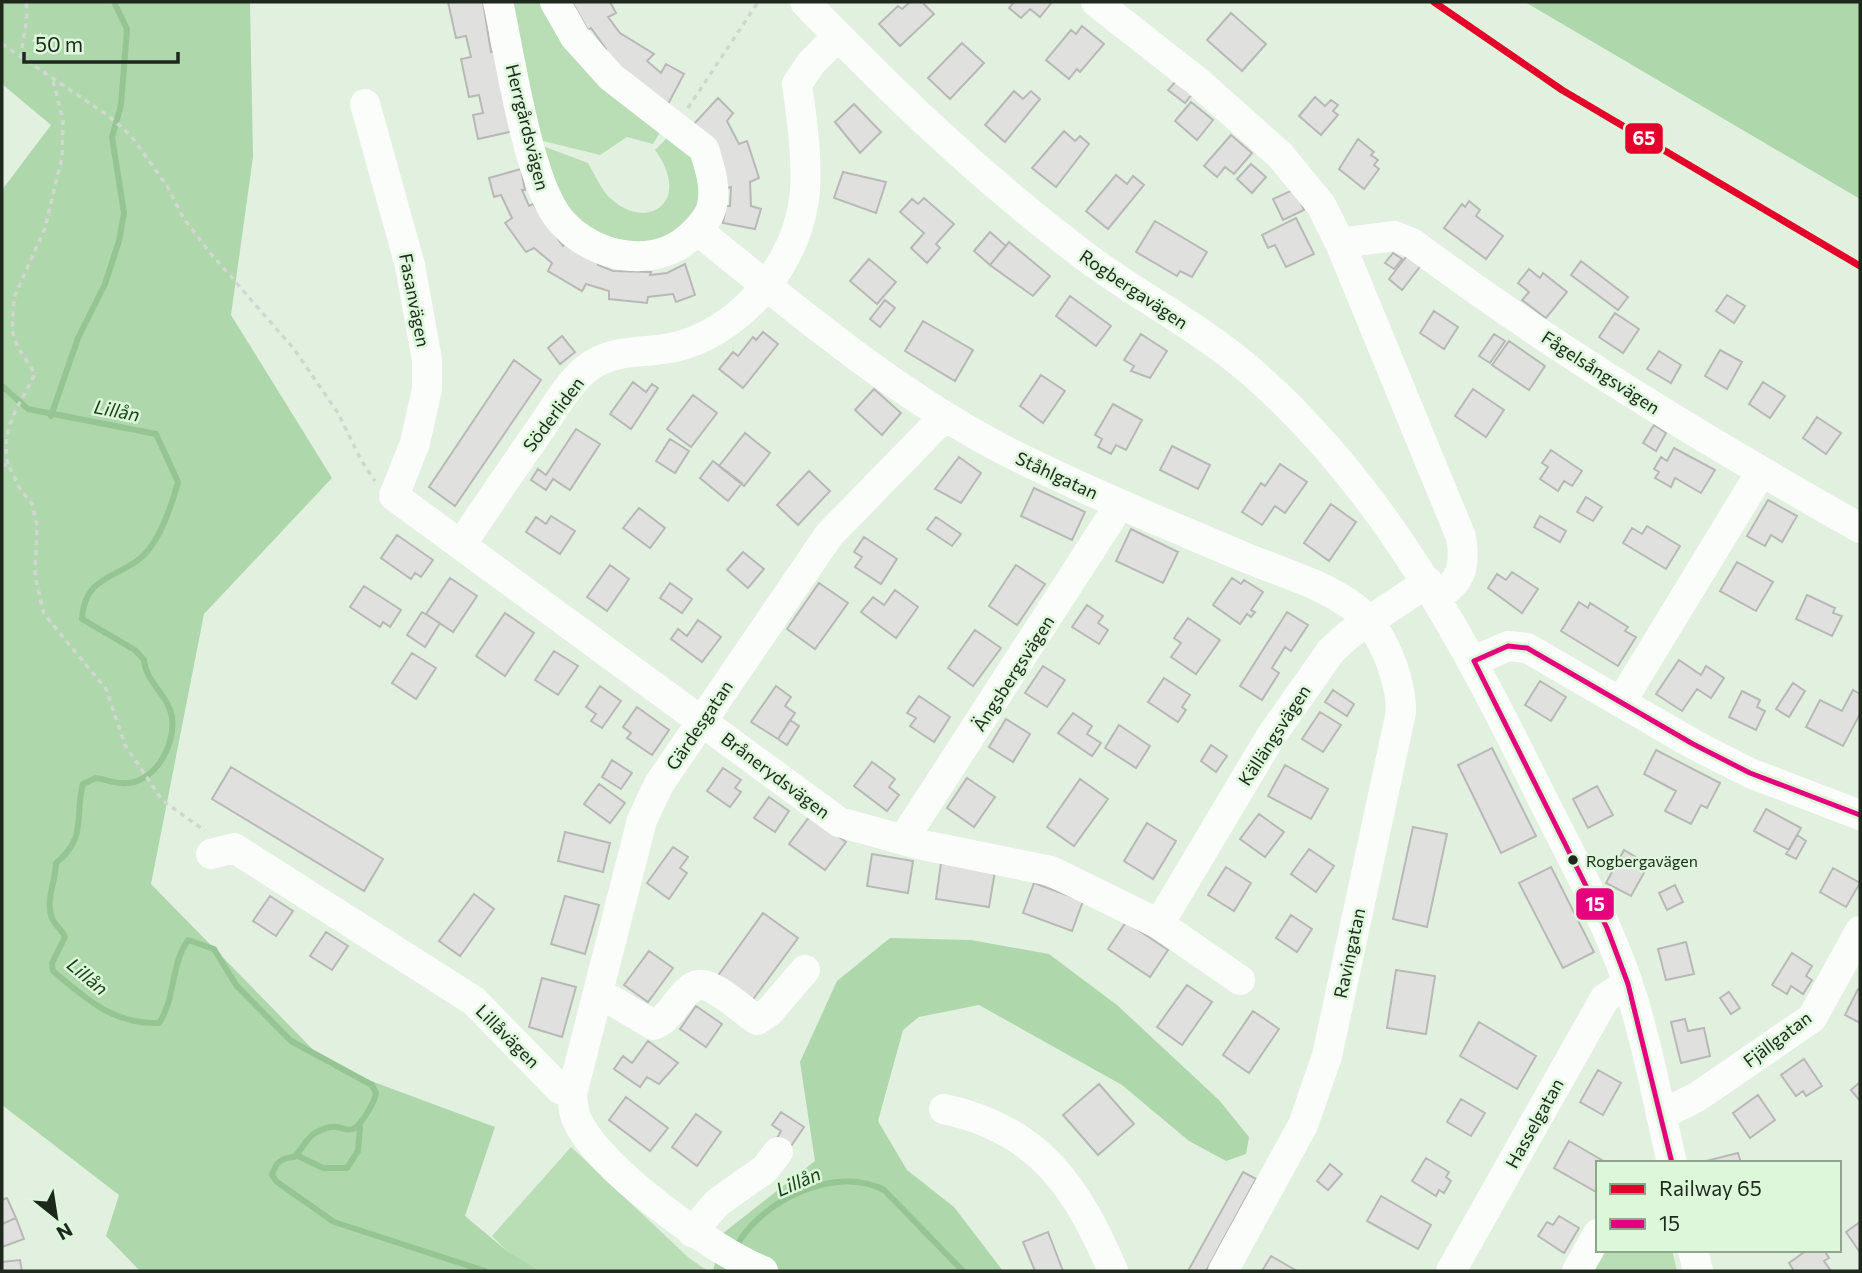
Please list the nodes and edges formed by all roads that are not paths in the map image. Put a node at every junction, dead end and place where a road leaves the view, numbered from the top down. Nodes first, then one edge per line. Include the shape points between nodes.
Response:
1 (498, 2) edge
2 (555, 2) edge
3 (805, 2) edge
4 (1096, 2) edge
5 (838, 36) junction
6 (365, 104) dead end
7 (697, 230) junction
8 (1340, 243) junction
9 (768, 287) junction
10 (943, 418) junction
11 (1761, 472) junction
12 (386, 489) joint
13 (1120, 505) junction
14 (1860, 528) edge
15 (462, 542) junction
16 (1433, 590) junction
17 (1368, 621) junction
18 (1474, 661) junction
19 (1621, 702) junction
20 (702, 720) junction
21 (1860, 815) edge
22 (903, 840) junction
23 (211, 854) road end
24 (1159, 924) junction
25 (1860, 932) edge
26 (805, 970) dead end
27 (1240, 980) dead end
28 (1628, 984) junction
29 (598, 992) junction
30 (572, 1094) junction
31 (944, 1109) dead end
32 (1661, 1115) junction
33 (778, 1152) dead end
34 (1672, 1161) edge
35 (699, 1235) junction
36 (1596, 1238) edge
37 (1693, 1252) edge
38 (757, 1269) edge
39 (1113, 1271) edge
40 (1223, 1271) edge
41 (1451, 1271) edge
42 (1577, 1271) edge
43 (1698, 1271) edge

1 - 7 street, Herrgårdsvägen via 536,170 561,221 595,246 634,256 650,257 677,248
2 - 7 street, Herrgårdsvägen via 575,37 601,68 704,149 713,191 710,212
3 - 5 street, Rogbergavägen
4 - 8 street via 1198,82 1280,155 1321,205
5 - 9 street, Söderliden via 811,62 797,84 805,194 795,231
5 - 16 street, Rogbergavägen via 936,134 1019,204 1083,255 1251,371 1338,458
6 - 12 street, Fasanvägen via 410,265 427,360 427,389 415,443
7 - 9 street
8 - 11 street, Fågelsångsvägen via 1395,236 1412,243 1536,329
8 - 16 street via 1461,537 1462,572 1454,586
9 - 10 street, Ståhlgatan
9 - 15 street, Söderliden via 739,316 684,345 610,357 586,369
10 - 13 street, Ståhlgatan
10 - 20 street, Gärdesgatan via 829,535
11 - 14 street, Fågelsångsvägen
11 - 19 street
12 - 15 street, Brånerydsvägen
13 - 17 street, Ståhlgatan via 1337,597
13 - 22 street, Ängsbergsvägen
15 - 20 street, Brånerydsvägen
16 - 17 street, Källängsvägen
16 - 18 street, Rogbergavägen
17 - 24 street, Källängsvägen via 1319,667 1271,736
17 - 40 street, Ravingatan via 1395,675 1401,712 1326,1056 1303,1125
18 - 19 street via 1508,646 1527,648
18 - 28 street, Rogbergavägen via 1607,928
19 - 21 street via 1750,773
20 - 22 street, Brånerydsvägen via 839,822
20 - 29 street, Gärdesgatan via 642,820
22 - 24 street, Brånerydsvägen via 1051,871
23 - 30 street, Lillåvägen via 234,848 432,973 474,1002 560,1090
24 - 27 street, Brånerydsvägen
25 - 32 street, Fjällgatan via 1812,1018 1698,1097
26 - 29 street via 757,1020 706,985 688,989 670,1016 653,1025
28 - 32 street, Rogbergavägen
28 - 41 street, Hasselgatan via 1605,998
29 - 30 street, Gärdesgatan
30 - 35 street via 576,1119 584,1133 638,1189
31 - 39 street via 1002,1128 1039,1154 1078,1202
32 - 34 street, Rogbergavägen
33 - 35 street via 765,1169 718,1203
35 - 38 street
36 - 42 street
37 - 43 street

